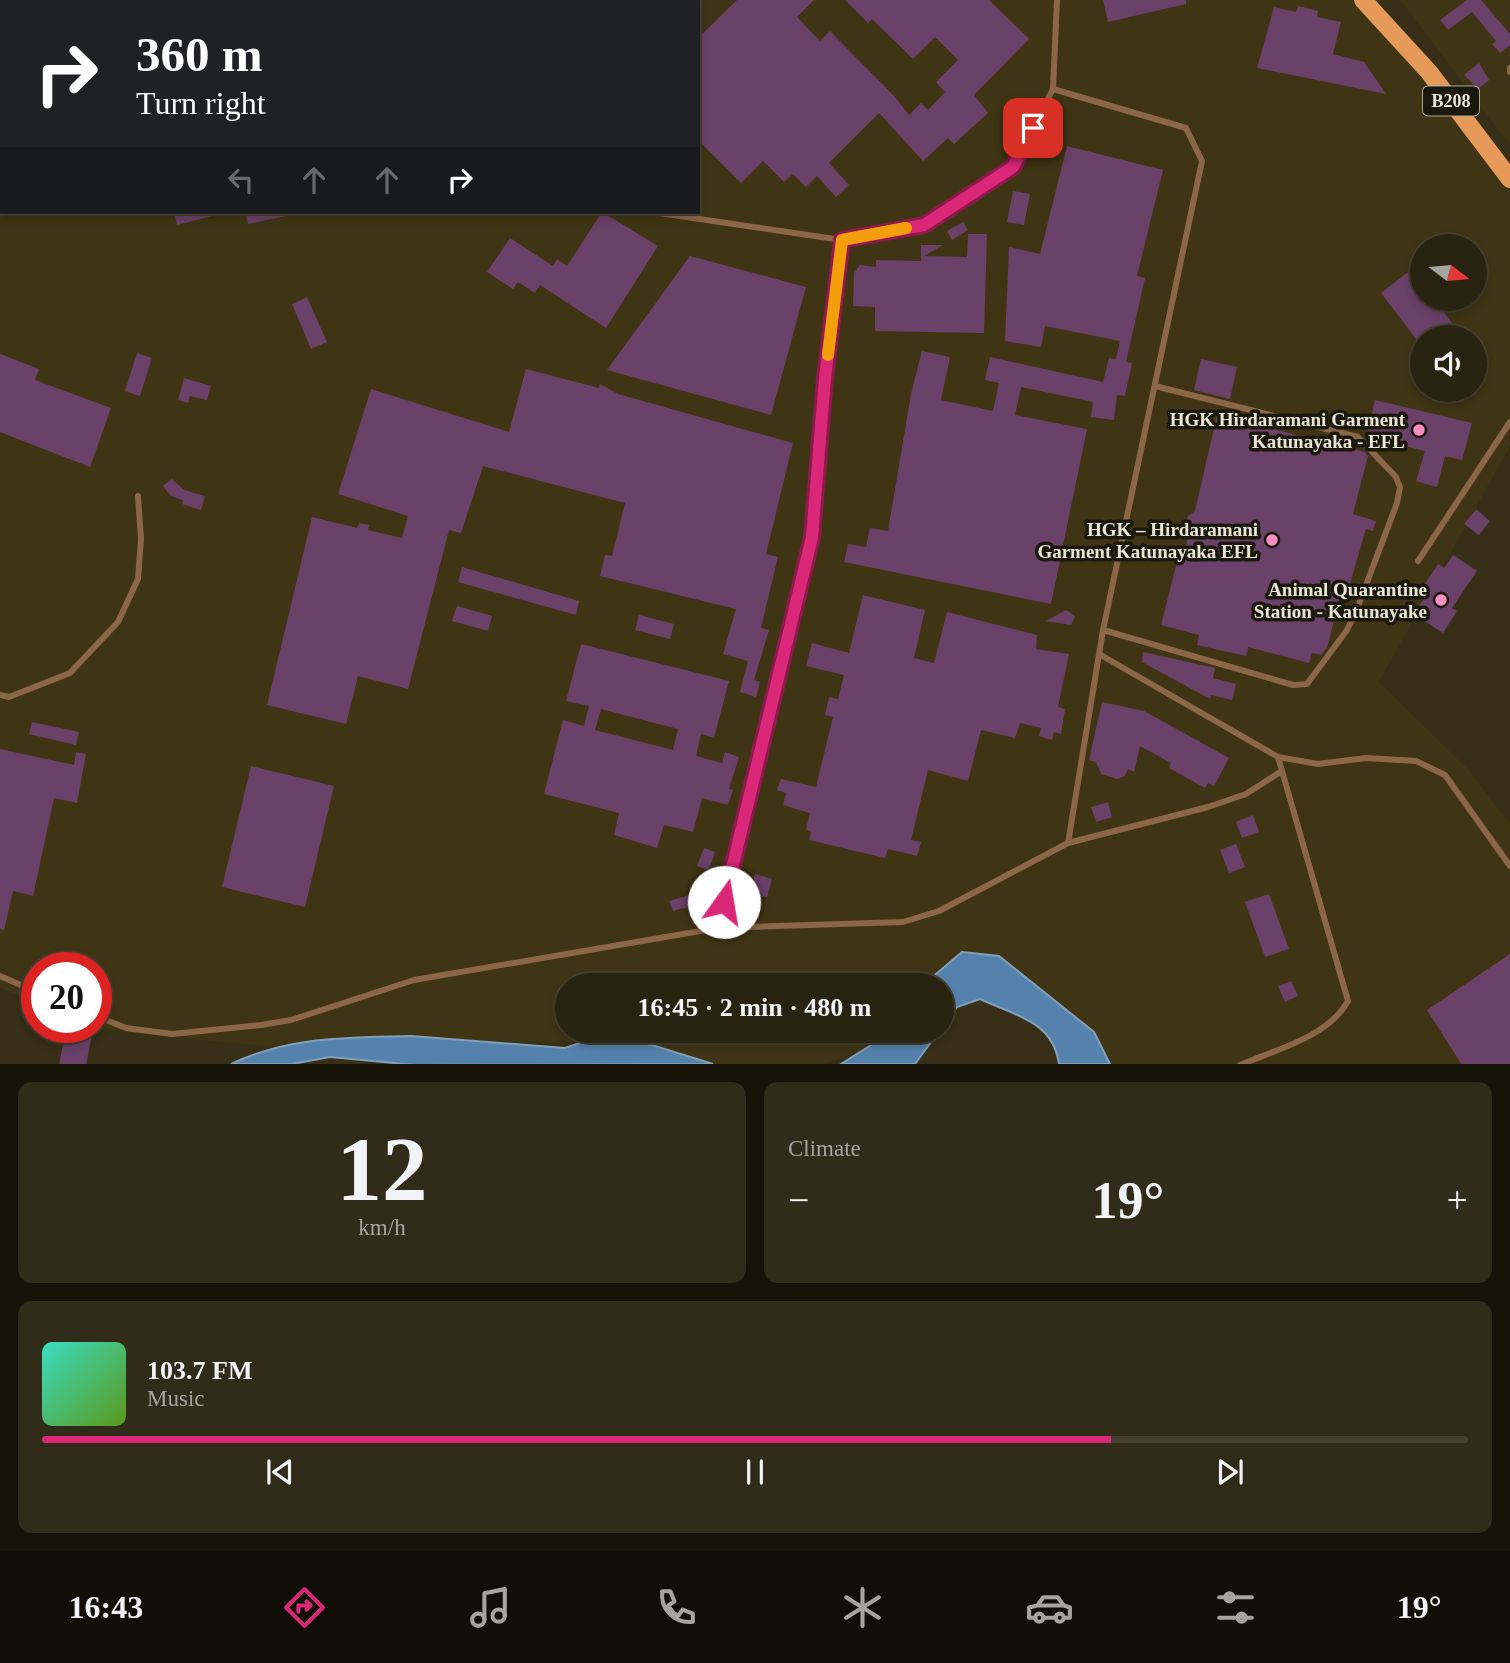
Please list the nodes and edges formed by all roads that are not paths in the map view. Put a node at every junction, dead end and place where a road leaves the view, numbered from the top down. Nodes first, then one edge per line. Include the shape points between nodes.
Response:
1 (1058, 0) edge
2 (1363, 0) edge
3 (1376, 0) edge
4 (1388, 26) junction
5 (1054, 89) junction
6 (1510, 179) edge
7 (666, 214) edge
8 (842, 240) junction
9 (1155, 386) junction
10 (1510, 422) edge
11 (138, 496) dead end
12 (1418, 561) dead end
13 (1103, 630) junction
14 (1099, 654) junction
15 (0, 695) edge
16 (1278, 757) junction
17 (1282, 772) junction
18 (1068, 843) junction
19 (1510, 866) edge
20 (718, 928) junction
21 (0, 976) edge
22 (21, 985) edge
23 (112, 1022) edge
24 (1242, 1064) edge

1 - 5 lane
2 - 4 main road, B208
3 - 4 main road, B208
4 - 6 main road, B208
5 - 8 lane via 1013,167 924,225
5 - 9 lane via 1186,128 1202,161
7 - 8 lane
8 - 20 lane via 812,537
9 - 13 lane
9 - 13 lane via 1358,437 1396,477 1399,495 1347,630 1307,684 1293,685
10 - 12 lane
11 - 15 lane via 138,579 118,622 70,673 9,697
13 - 14 lane
14 - 16 lane
14 - 18 lane
16 - 17 lane
16 - 19 lane via 1318,764 1366,758 1416,761 1445,775
17 - 18 lane via 1221,803
17 - 24 lane via 1348,1001 1338,1019 1321,1030
18 - 20 lane via 940,911 903,922
20 - 23 lane via 414,980 291,1020 261,1025 172,1034
21 - 22 lane

